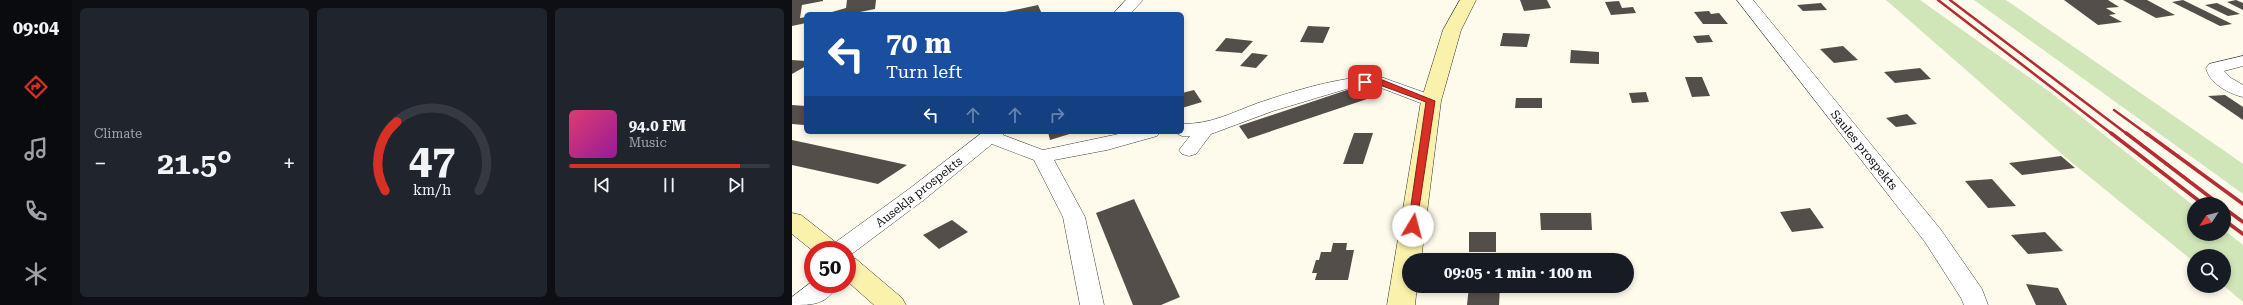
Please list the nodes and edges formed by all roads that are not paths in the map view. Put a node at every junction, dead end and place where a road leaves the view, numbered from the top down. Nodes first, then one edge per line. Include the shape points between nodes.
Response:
1 (1135, 0) edge
2 (1468, 0) edge
3 (1745, 0) edge
4 (1124, 12) edge
5 (2243, 61) edge
6 (2243, 92) edge
7 (1430, 101) junction
8 (1184, 130) edge
9 (1204, 130) junction
10 (992, 134) edge
11 (1143, 134) edge
12 (1189, 150) dead end
13 (1042, 156) junction
14 (792, 221) edge
15 (818, 241) edge
16 (856, 255) edge
17 (856, 273) edge
18 (814, 293) edge
19 (799, 305) edge
20 (892, 305) edge
21 (1092, 305) edge
22 (1401, 305) edge
23 (1976, 305) edge

1 - 4 street
2 - 7 main road via 1452,30
3 - 23 street, Saules prospekts via 1933,236 1973,296
5 - 6 street via 2216,68 2216,74
7 - 9 street via 1378,81 1352,82
7 - 22 main road
8 - 9 street
9 - 12 street
10 - 13 street
10 - 16 street, Ausekļa prospekts
11 - 13 street via 1107,144
13 - 21 street via 1074,217
14 - 15 main road
17 - 20 main road
18 - 19 street

